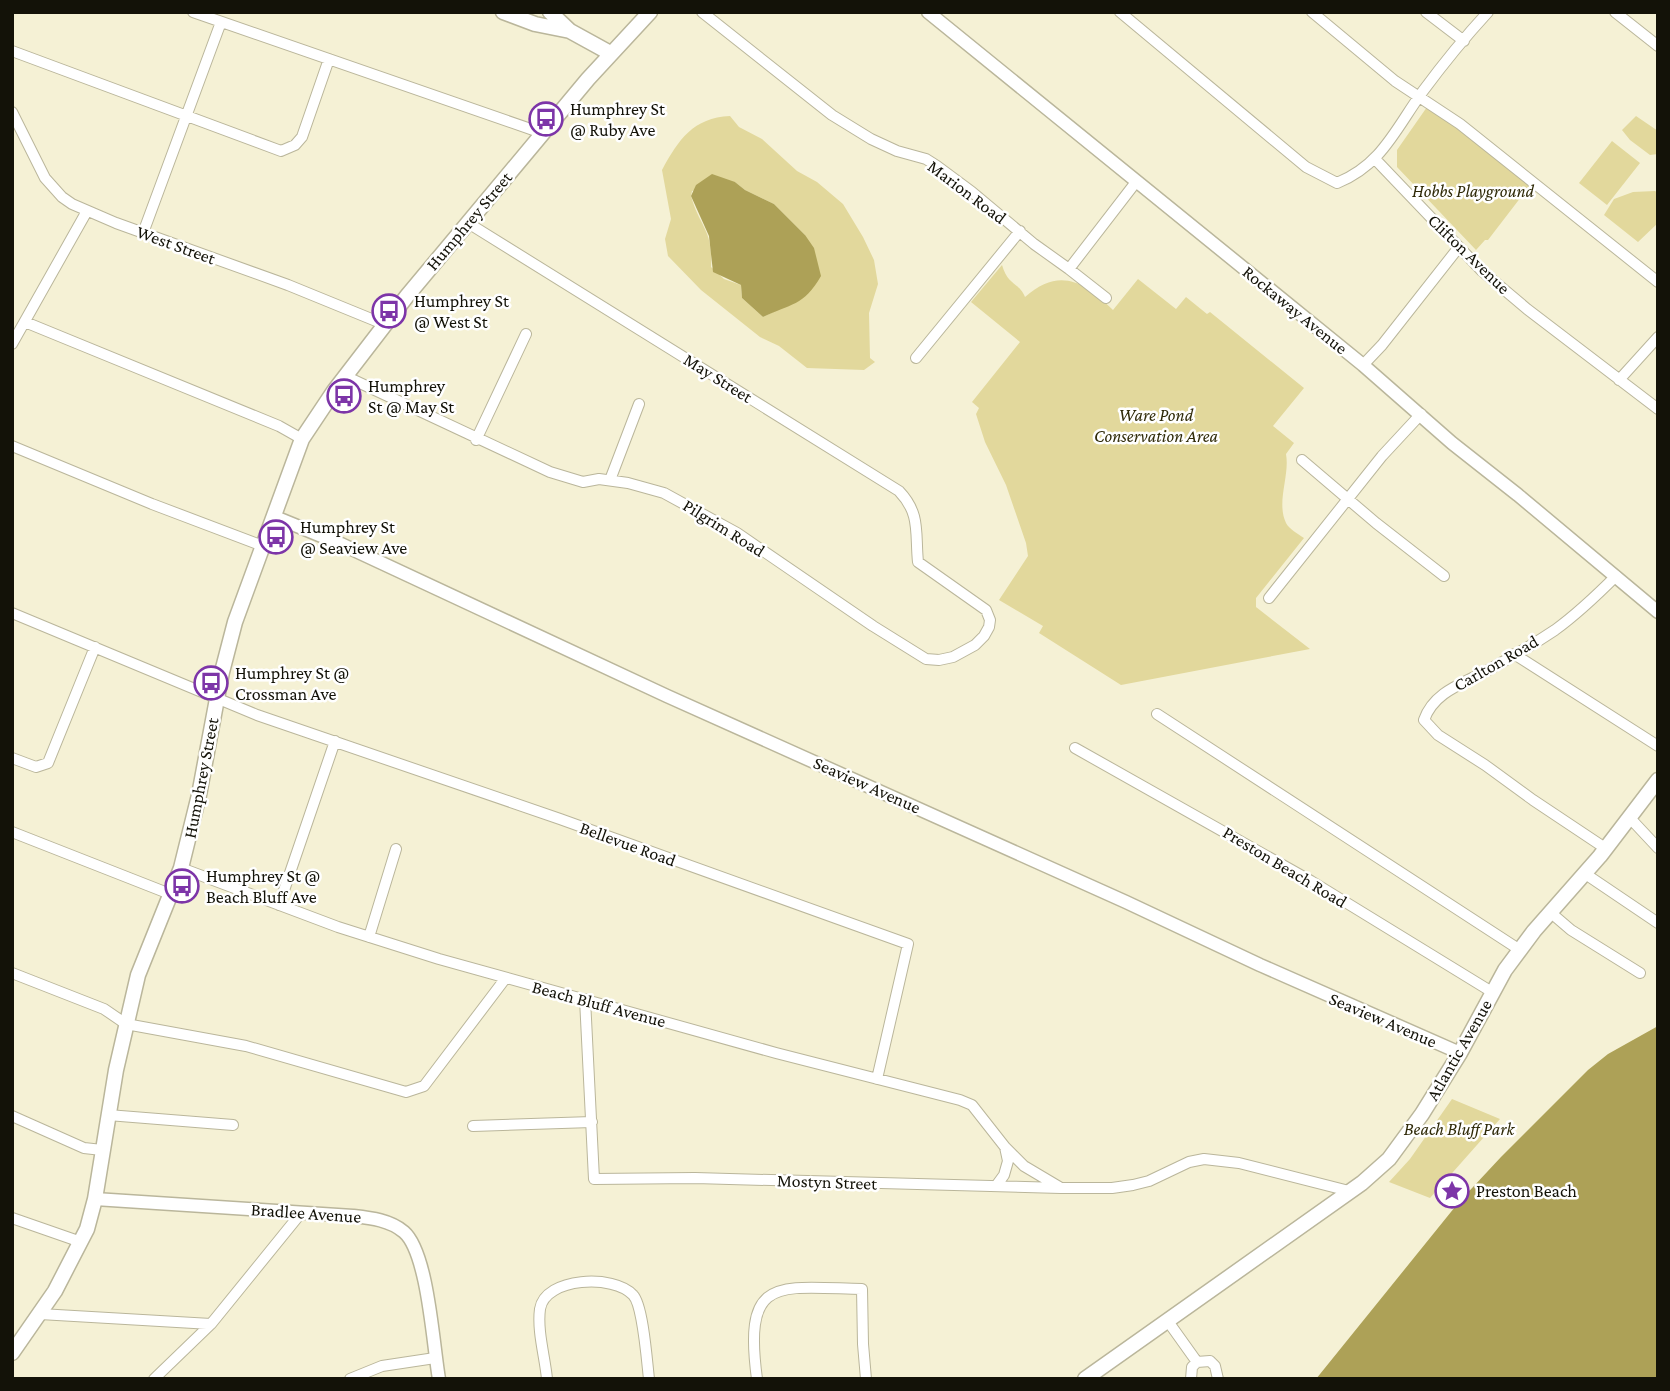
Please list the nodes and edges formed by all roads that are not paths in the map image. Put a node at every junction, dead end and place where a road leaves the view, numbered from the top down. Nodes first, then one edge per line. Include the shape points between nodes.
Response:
1 (193, 12) edge
2 (503, 12) edge
3 (550, 12) edge
4 (650, 12) edge
5 (702, 12) edge
6 (928, 12) edge
7 (1120, 12) edge
8 (1312, 12) edge
9 (1426, 12) edge
10 (1488, 12) edge
11 (1615, 12) edge
12 (221, 22) junction
13 (570, 31) junction
14 (1464, 41) junction
15 (1658, 46) edge
16 (12, 51) edge
17 (610, 53) junction
18 (329, 59) junction
19 (1419, 97) junction
20 (12, 112) edge
21 (187, 114) junction
22 (542, 133) junction
23 (1375, 159) junction
24 (1136, 182) junction
25 (87, 211) junction
26 (468, 223) junction
27 (1020, 231) junction
28 (143, 233) junction
29 (1459, 247) junction
30 (1069, 269) junction
31 (1658, 282) edge
32 (1105, 298) dead end
33 (25, 322) junction
34 (386, 325) junction
35 (526, 334) dead end
36 (1658, 337) edge
37 (12, 344) edge
38 (916, 358) dead end
39 (1363, 365) junction
40 (345, 376) junction
41 (1619, 380) junction
42 (639, 404) dead end
43 (1657, 407) edge
44 (1421, 414) junction
45 (302, 439) junction
46 (477, 440) junction
47 (12, 446) edge
48 (1302, 460) dead end
49 (610, 480) junction
50 (1348, 500) junction
51 (275, 517) junction
52 (263, 546) junction
53 (921, 565) joint
54 (1444, 576) dead end
55 (1616, 576) junction
56 (1269, 598) dead end
57 (1658, 612) edge
58 (12, 613) edge
59 (95, 646) junction
60 (1514, 654) junction
61 (216, 698) junction
62 (1157, 714) dead end
63 (335, 741) junction
64 (1658, 746) edge
65 (1075, 748) dead end
66 (12, 758) edge
67 (1658, 780) edge
68 (1629, 817) junction
69 (12, 832) edge
70 (1605, 848) junction
71 (1658, 848) edge
72 (396, 849) dead end
73 (181, 868) junction
74 (1584, 873) junction
75 (170, 894) junction
76 (279, 905) junction
77 (1550, 912) junction
78 (1658, 923) edge
79 (369, 937) junction
80 (1520, 950) junction
81 (12, 973) edge
82 (1640, 973) dead end
83 (505, 979) junction
84 (1492, 992) junction
85 (585, 999) junction
86 (126, 1024) junction
87 (1460, 1053) junction
88 (877, 1079) junction
89 (108, 1115) junction
90 (12, 1116) edge
91 (592, 1122) junction
92 (233, 1125) dead end
93 (472, 1126) dead end
94 (1005, 1147) junction
95 (102, 1150) junction
96 (996, 1186) junction
97 (1061, 1188) junction
98 (1349, 1191) junction
99 (95, 1199) junction
100 (301, 1213) junction
101 (12, 1218) edge
102 (81, 1242) junction
103 (40, 1314) junction
104 (1167, 1320) junction
105 (211, 1324) junction
106 (12, 1353) edge
107 (435, 1358) junction
108 (1197, 1362) junction
109 (154, 1379) edge
110 (350, 1379) edge
111 (439, 1379) edge
112 (547, 1379) edge
113 (649, 1379) edge
114 (757, 1379) edge
115 (866, 1379) edge
116 (1085, 1379) edge
117 (1191, 1379) edge
118 (1218, 1379) edge

1 - 12 street
2 - 13 main road
3 - 13 main road
4 - 17 main road, Humphrey Street
5 - 27 street, Marion Road via 832,115 871,139 926,159
6 - 24 street, Rockaway Avenue
7 - 23 street via 1306,167 1337,183 1361,172
8 - 19 street
9 - 14 street
10 - 14 street
11 - 15 street
12 - 18 street
12 - 21 street
13 - 17 main road
14 - 19 street
16 - 21 street
17 - 22 main road, Humphrey Street
18 - 21 street via 302,137 289,148 266,146
18 - 22 street
19 - 23 street
19 - 31 street via 1460,124
20 - 25 street, West Street via 45,178 62,197
21 - 28 street
22 - 26 main road, Humphrey Street
23 - 29 street, Clifton Avenue
24 - 30 street
24 - 39 street, Rockaway Avenue
25 - 28 street, West Street
25 - 33 street
26 - 34 main road, Humphrey Street
26 - 53 street, May Street via 899,491 915,517
27 - 30 street, Marion Road
27 - 38 street
28 - 34 street, West Street
29 - 39 street
29 - 41 street, Clifton Avenue via 1527,309
30 - 32 street, Marion Road
33 - 37 street
33 - 45 street
34 - 40 main road, Humphrey Street
35 - 46 street
36 - 41 street
39 - 44 street, Rockaway Avenue
40 - 45 main road, Humphrey Street
40 - 46 street, Pilgrim Road
41 - 43 street, Clifton Avenue
42 - 49 street
44 - 50 street
44 - 55 street, Rockaway Avenue
45 - 51 main road, Humphrey Street
46 - 49 street, Pilgrim Road via 569,480
47 - 52 street
48 - 50 street
49 - 53 street, Pilgrim Road via 664,493 737,533 926,659 966,652 984,636 990,620 986,610
50 - 54 street
50 - 56 street
51 - 52 main road, Humphrey Street
51 - 87 street, Seaview Avenue
52 - 61 main road, Humphrey Street via 235,622
55 - 57 street, Rockaway Avenue
55 - 60 street, Carlton Road via 1556,629
58 - 59 street, Bellevue Road
59 - 61 street, Bellevue Road
59 - 66 street via 48,763 36,767
60 - 64 street
60 - 70 street, Carlton Road via 1453,686 1428,708 1424,720 1438,735
61 - 63 street, Bellevue Road
61 - 73 main road, Humphrey Street
62 - 80 street
63 - 76 street
63 - 88 street, Bellevue Road via 908,944
65 - 84 street, Preston Beach Road via 1311,881
67 - 68 main road, Atlantic Avenue
68 - 70 main road, Atlantic Avenue
68 - 71 street
69 - 75 street
70 - 74 main road, Atlantic Avenue
72 - 79 street
73 - 75 main road, Humphrey Street
73 - 76 street, Beach Bluff Avenue
74 - 77 main road, Atlantic Avenue
74 - 78 street
75 - 86 main road, Humphrey Street via 138,975
76 - 79 street, Beach Bluff Avenue
77 - 80 main road, Atlantic Avenue
77 - 82 street
79 - 83 street, Beach Bluff Avenue
80 - 84 main road, Atlantic Avenue
81 - 86 street via 104,1009
83 - 85 street, Beach Bluff Avenue
83 - 86 street via 424,1086 406,1092 246,1046
84 - 87 main road, Atlantic Avenue
85 - 88 street, Beach Bluff Avenue
85 - 91 street
86 - 89 main road, Humphrey Street
87 - 98 main road, Atlantic Avenue via 1397,1150
88 - 94 street, Beach Bluff Avenue via 972,1105
89 - 92 street
89 - 95 main road, Humphrey Street
90 - 95 street via 84,1148
91 - 93 street
91 - 96 street, Mostyn Street via 594,1179
94 - 96 street via 1004,1175
94 - 97 street, Beach Bluff Avenue via 1037,1175
95 - 99 main road, Humphrey Street
96 - 97 street, Mostyn Street
97 - 98 street via 1133,1185 1204,1159
98 - 104 main road, Atlantic Avenue
99 - 100 street, Bradlee Avenue
99 - 102 main road, Humphrey Street
100 - 105 street
100 - 107 street, Bradlee Avenue via 376,1218 405,1233 418,1254
101 - 102 street
102 - 103 main road, Humphrey Street
103 - 105 street
103 - 106 main road, Humphrey Street
104 - 108 street
104 - 116 main road, Atlantic Avenue
105 - 109 street
107 - 110 street via 382,1366
107 - 111 street, Bradlee Avenue
108 - 117 street
108 - 118 street via 1210,1361
112 - 113 street via 540,1309 544,1297 585,1282 608,1282 634,1296
114 - 115 street via 754,1320 769,1294 788,1287 862,1289

